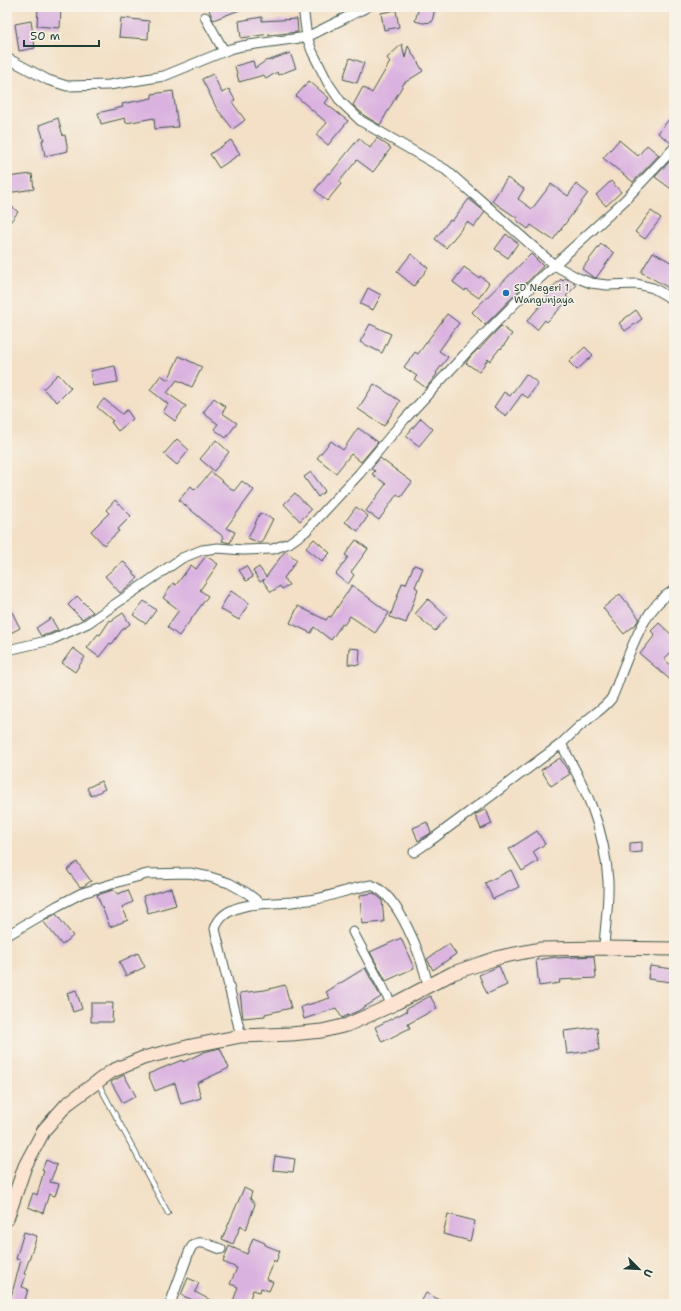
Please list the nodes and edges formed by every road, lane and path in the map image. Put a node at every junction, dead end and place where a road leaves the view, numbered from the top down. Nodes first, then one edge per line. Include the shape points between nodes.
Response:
1 (303, 7) edge
2 (367, 7) edge
3 (205, 17) dead end
4 (307, 36) junction
5 (224, 52) junction
6 (7, 58) edge
7 (674, 148) edge
8 (554, 265) junction
9 (674, 302) edge
10 (674, 590) edge
11 (7, 652) edge
12 (561, 744) junction
13 (414, 852) dead end
14 (260, 903) junction
15 (353, 932) dead end
16 (11, 933) dead end
17 (604, 948) junction
18 (674, 949) edge
19 (428, 985) junction
20 (392, 1005) junction
21 (241, 1036) junction
22 (97, 1082) junction
23 (168, 1213) dead end
24 (7, 1219) edge
25 (221, 1249) dead end
26 (170, 1304) edge

1 - 4 street
2 - 4 street
3 - 5 street
4 - 5 street via 242,46
4 - 8 street via 328,83 341,102 361,121 446,170
5 - 6 street via 164,76 95,86 67,86 48,80
7 - 8 street via 625,200
8 - 9 street via 591,283 637,284 653,288
8 - 11 street via 466,352 306,531 289,544 273,549 202,550 182,558 88,623 51,640
10 - 12 street via 654,606 637,638 612,698
12 - 13 street
12 - 17 street via 590,800 605,855 608,882
14 - 16 street via 230,883 210,877 190,873 148,874 82,893
14 - 19 street via 307,900 370,885 377,887 385,893 404,922 417,950
14 - 21 street via 232,910 221,917 215,929
15 - 20 street
17 - 18 main road
17 - 19 main road via 540,949 500,957 453,973
19 - 20 main road
20 - 21 main road via 347,1025 322,1031
21 - 22 main road via 143,1058 112,1071
22 - 23 lane
22 - 24 main road via 67,1104 44,1130 25,1166
25 - 26 street via 202,1243 192,1247

